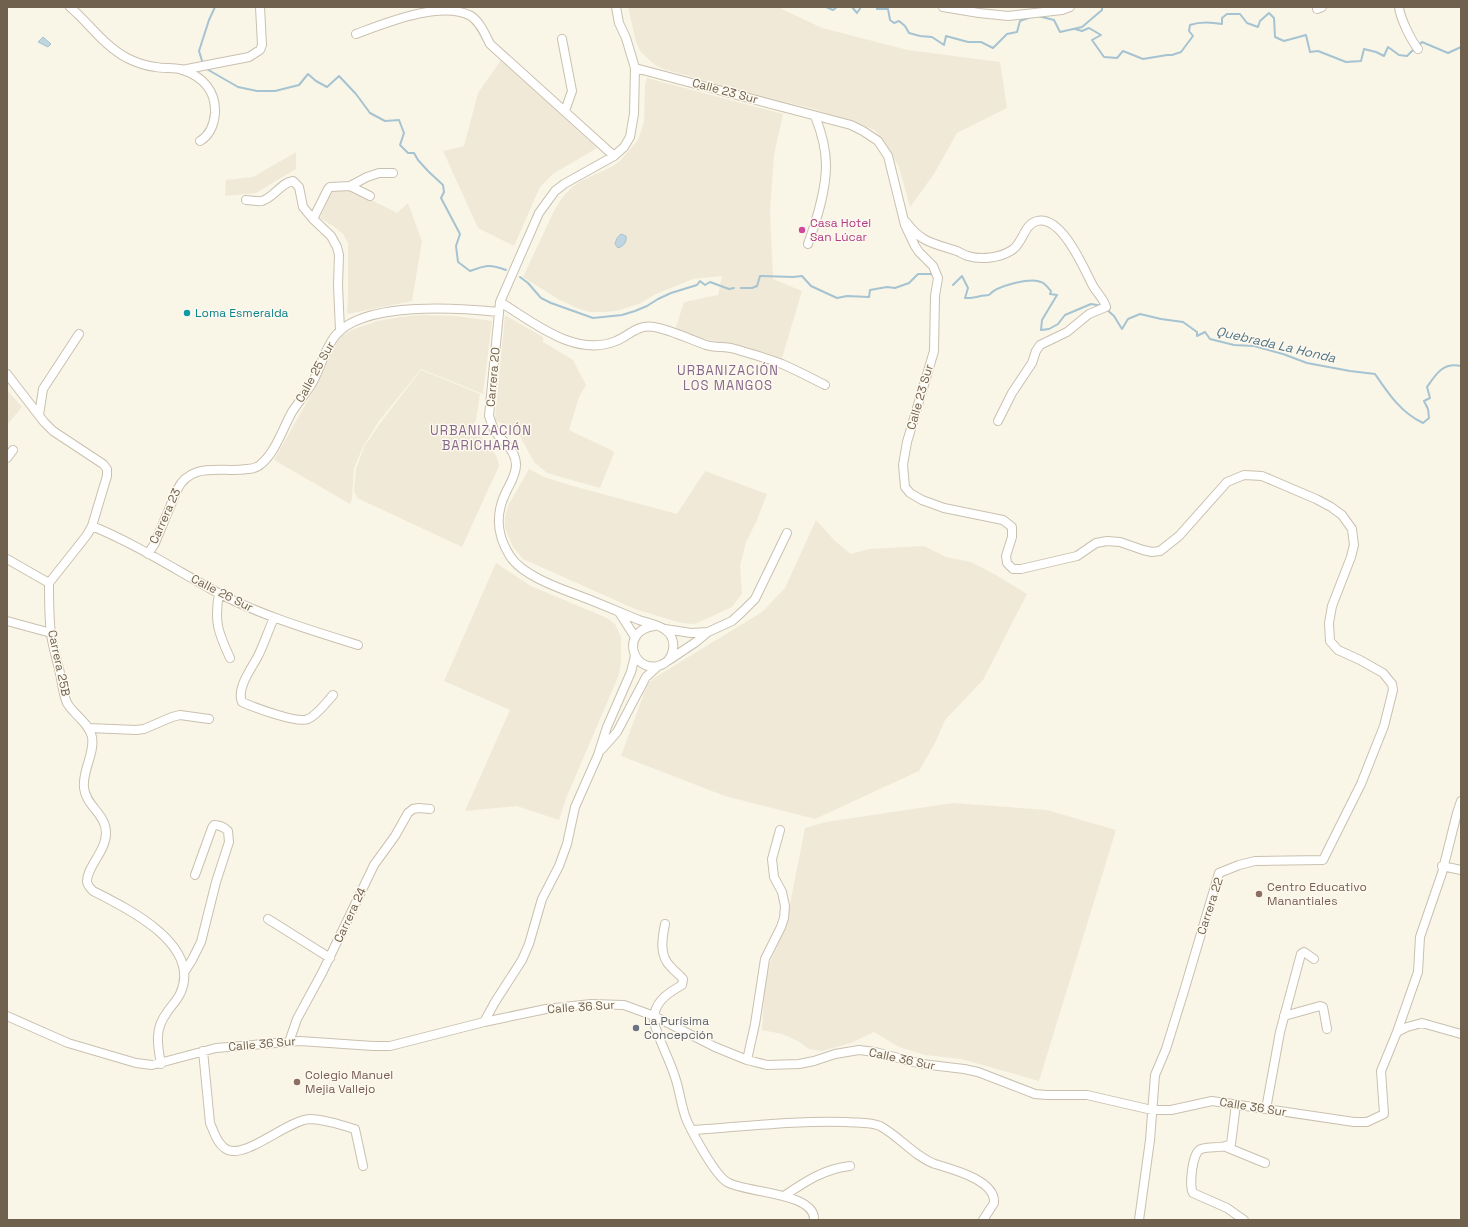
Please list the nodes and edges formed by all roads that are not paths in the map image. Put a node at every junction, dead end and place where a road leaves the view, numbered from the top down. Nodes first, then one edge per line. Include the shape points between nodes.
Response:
1 (70, 7) edge
2 (260, 7) edge
3 (616, 7) edge
4 (943, 7) edge
5 (1008, 7) edge
6 (1070, 7) edge
7 (1399, 7) edge
8 (1008, 16) junction
9 (356, 34) dead end
10 (562, 39) dead end
11 (1418, 49) dead end
12 (635, 68) junction
13 (182, 70) junction
14 (565, 111) junction
15 (815, 116) junction
16 (200, 142) dead end
17 (614, 156) junction
18 (393, 173) dead end
19 (350, 186) junction
20 (370, 196) dead end
21 (246, 200) dead end
22 (902, 216) junction
23 (313, 219) junction
24 (808, 244) dead end
25 (500, 302) junction
26 (499, 312) junction
27 (340, 331) junction
28 (79, 334) dead end
29 (7, 374) edge
30 (825, 385) dead end
31 (39, 415) junction
32 (998, 421) dead end
33 (13, 450) dead end
34 (7, 458) edge
35 (254, 468) joint
36 (92, 526) junction
37 (787, 533) dead end
38 (148, 554) junction
39 (7, 559) edge
40 (49, 583) junction
41 (219, 593) junction
42 (619, 612) junction
43 (274, 618) junction
44 (7, 621) edge
45 (654, 626) junction
46 (665, 629) junction
47 (708, 632) junction
48 (51, 633) junction
49 (635, 637) junction
50 (358, 645) dead end
51 (635, 656) junction
52 (230, 658) dead end
53 (668, 660) junction
54 (658, 666) junction
55 (1393, 690) joint
56 (333, 695) dead end
57 (209, 719) dead end
58 (89, 728) junction
59 (598, 755) junction
60 (1461, 801) edge
61 (430, 809) dead end
62 (1459, 814) edge
63 (780, 830) dead end
64 (1442, 866) junction
65 (1461, 870) edge
66 (195, 874) dead end
67 (268, 919) dead end
68 (666, 924) dead end
69 (330, 958) junction
70 (1314, 959) dead end
71 (184, 971) junction
72 (7, 1016) edge
73 (654, 1016) junction
74 (1284, 1016) junction
75 (484, 1022) junction
76 (1328, 1028) dead end
77 (1397, 1032) junction
78 (1461, 1034) edge
79 (289, 1042) junction
80 (204, 1051) junction
81 (747, 1060) junction
82 (161, 1064) junction
83 (1236, 1104) junction
84 (1266, 1108) junction
85 (1152, 1110) junction
86 (692, 1130) junction
87 (1226, 1147) junction
88 (1265, 1163) dead end
89 (363, 1166) dead end
90 (850, 1166) dead end
91 (784, 1196) junction
92 (814, 1220) edge
93 (983, 1220) edge
94 (1139, 1220) edge
95 (1244, 1220) edge

1 - 13 street via 126,58 155,67
2 - 13 street via 260,50 249,57
3 - 12 street, Carrera 20
4 - 8 street
5 - 8 street
6 - 8 street
7 - 11 street via 1399,12
9 - 14 street via 431,9 461,12 470,16 490,44
10 - 14 street via 572,91
12 - 15 street, Calle 23 Sur
12 - 17 street, Carrera 20 via 630,137
13 - 16 street via 207,85 215,101 212,128
14 - 17 street
15 - 22 street, Calle 23 Sur via 851,125 878,141 888,156
15 - 24 street via 826,164 822,198
17 - 25 street, Carrera 20 via 564,184 548,200 539,213
18 - 19 street via 379,172
19 - 20 street
19 - 23 street via 332,186 328,189
21 - 23 street via 262,201 287,182 293,181 298,187 303,207
22 - 32 street via 920,237 930,243 978,258 992,257 1014,249 1035,221 1050,223 1064,235 1104,302 1106,307 1089,314 1062,335 1040,345 1028,371 1012,393
22 - 55 street, Calle 23 Sur via 918,252 933,266 938,278 934,306 934,351 907,442 903,465 904,487 910,493 944,508 1003,520 1012,527 1006,563 1013,568 1021,569 1076,556 1096,543 1107,541 1120,542 1152,552 1160,551 1179,536 1227,482 1244,475 1262,476 1331,507 1342,515 1352,528 1354,536 1351,556 1332,606 1329,623 1330,641 1338,650 1383,673 1392,684
23 - 27 street via 331,236 339,255
25 - 26 street, Carrera 20
25 - 30 street via 568,342 591,346 610,343 640,327 653,327 708,345 733,348 781,364
26 - 27 street, Calle 25 Sur via 449,308 400,311 370,317
26 - 42 street, Carrera 20 via 490,416 495,430 512,452 516,466 514,477 498,513 498,528 502,542 522,569
27 - 35 street, Calle 25 Sur via 330,344 311,385 292,412 271,453 262,464
28 - 31 street via 43,389
29 - 31 street
31 - 36 street via 53,432 103,464 106,469 107,476
33 - 34 street
35 - 38 street, Carrera 23 via 207,470 185,477
36 - 38 street, Calle 26 Sur
36 - 40 street
37 - 47 street via 755,599 732,621
38 - 41 street, Calle 26 Sur
39 - 40 street
40 - 48 street, Carrera 25B
41 - 43 street, Calle 26 Sur
41 - 52 street via 217,625
42 - 45 street, Carrera 20
42 - 49 street
43 - 50 street, Calle 26 Sur
43 - 56 street via 242,686 242,702 291,719 304,720 313,716
44 - 48 street
45 - 46 street
45 - 49 street via 639,631
46 - 47 street via 692,633
46 - 53 street via 674,644 673,653
47 - 53 street
48 - 58 street, Carrera 25B via 65,697 74,712
49 - 51 street
51 - 54 street via 645,665
51 - 59 street
53 - 54 street
54 - 59 street via 646,677 617,732
55 - 85 street, Carrera 22 via 1384,726 1361,784 1323,860 1256,861 1219,873 1166,1049 1155,1075
57 - 58 street via 188,715 172,717 144,729
58 - 71 street via 92,742 84,787 86,797 101,815 106,832 103,848 87,881 93,891 156,928 179,956
59 - 75 street via 575,807 567,844 542,899 529,944
60 - 62 street
61 - 69 street, Carrera 24 via 413,810 406,816 374,865
62 - 64 street
63 - 81 street via 772,859 774,877 782,892 785,906 784,918 765,959
64 - 65 street
64 - 77 street via 1442,873 1420,937 1418,972
66 - 71 street via 212,828 214,825 224,827 228,831 229,842 201,942
67 - 69 street
68 - 73 street via 663,937 664,957 683,979 682,985 661,1000
69 - 79 street, Carrera 24 via 297,1019
70 - 74 street via 1304,952 1301,954
71 - 82 street via 180,994 160,1024 158,1045
72 - 82 street, Calle 36 Sur via 74,1045 136,1063
73 - 75 street, Calle 36 Sur via 624,1004 609,1004 546,1009
73 - 81 street, Calle 36 Sur
73 - 86 street via 656,1030
74 - 76 street via 1320,1006 1323,1008
74 - 84 street
75 - 79 street, Calle 36 Sur via 390,1046 316,1041
77 - 78 street via 1422,1023
77 - 84 street, Calle 36 Sur via 1381,1071 1384,1114 1367,1122 1354,1122
79 - 80 street, Calle 36 Sur
80 - 82 street, Calle 36 Sur
80 - 89 street via 210,1123 224,1148 229,1151 242,1150 309,1119 354,1129
81 - 85 street, Calle 36 Sur via 767,1065 793,1064 859,1050 922,1064 978,1072 1035,1094 1087,1095
83 - 84 street, Calle 36 Sur
83 - 85 street, Calle 36 Sur via 1212,1101 1172,1110
83 - 87 street via 1233,1142
85 - 94 street, Carrera 22
86 - 91 street via 709,1160 727,1182
86 - 93 street via 832,1122 879,1126 929,1162 972,1176 989,1189 994,1203
87 - 88 street
87 - 95 street via 1197,1152 1191,1177 1191,1190 1227,1208
90 - 91 street via 835,1168 818,1175
91 - 92 street via 810,1208 814,1213

